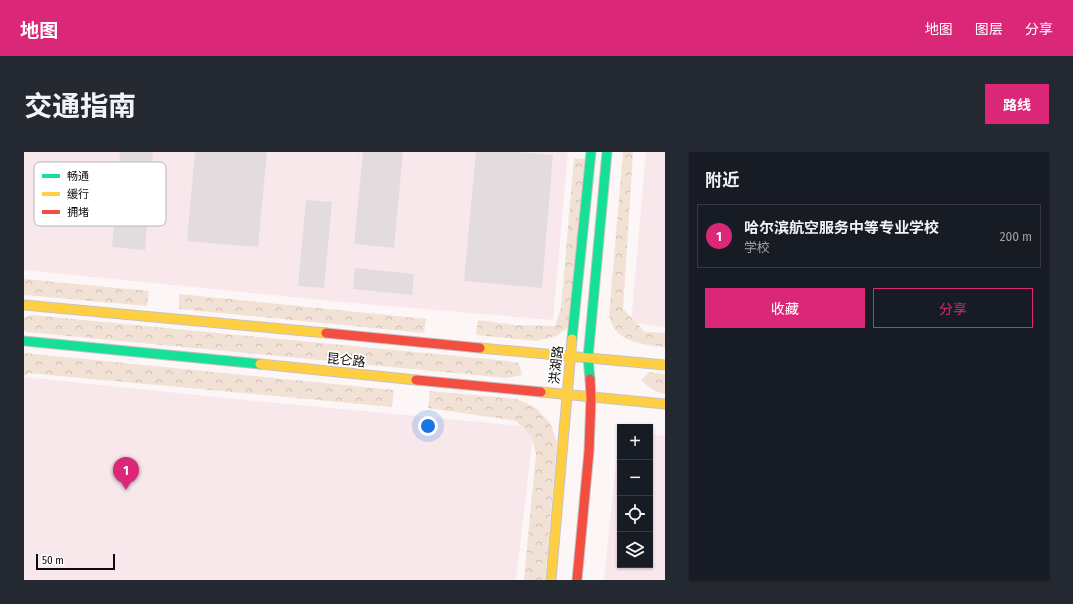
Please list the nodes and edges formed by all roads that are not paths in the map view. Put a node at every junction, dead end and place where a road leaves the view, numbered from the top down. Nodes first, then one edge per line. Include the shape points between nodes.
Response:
1 (591, 152) edge
2 (607, 152) edge
3 (24, 305) edge
4 (24, 341) edge
5 (570, 357) junction
6 (588, 358) junction
7 (665, 365) edge
8 (566, 396) junction
9 (591, 398) junction
10 (665, 404) edge
11 (551, 580) edge
12 (578, 580) edge

1 - 5 street, 洪湖路
2 - 6 street
3 - 5 street, 昆仑路
4 - 8 street, 昆仑路
5 - 6 street, 昆仑路
5 - 8 street, 洪湖路
6 - 7 street, 昆仑路
6 - 9 street
8 - 9 street, 昆仑路
8 - 11 street, 洪湖路
9 - 10 street, 昆仑路
9 - 12 street

